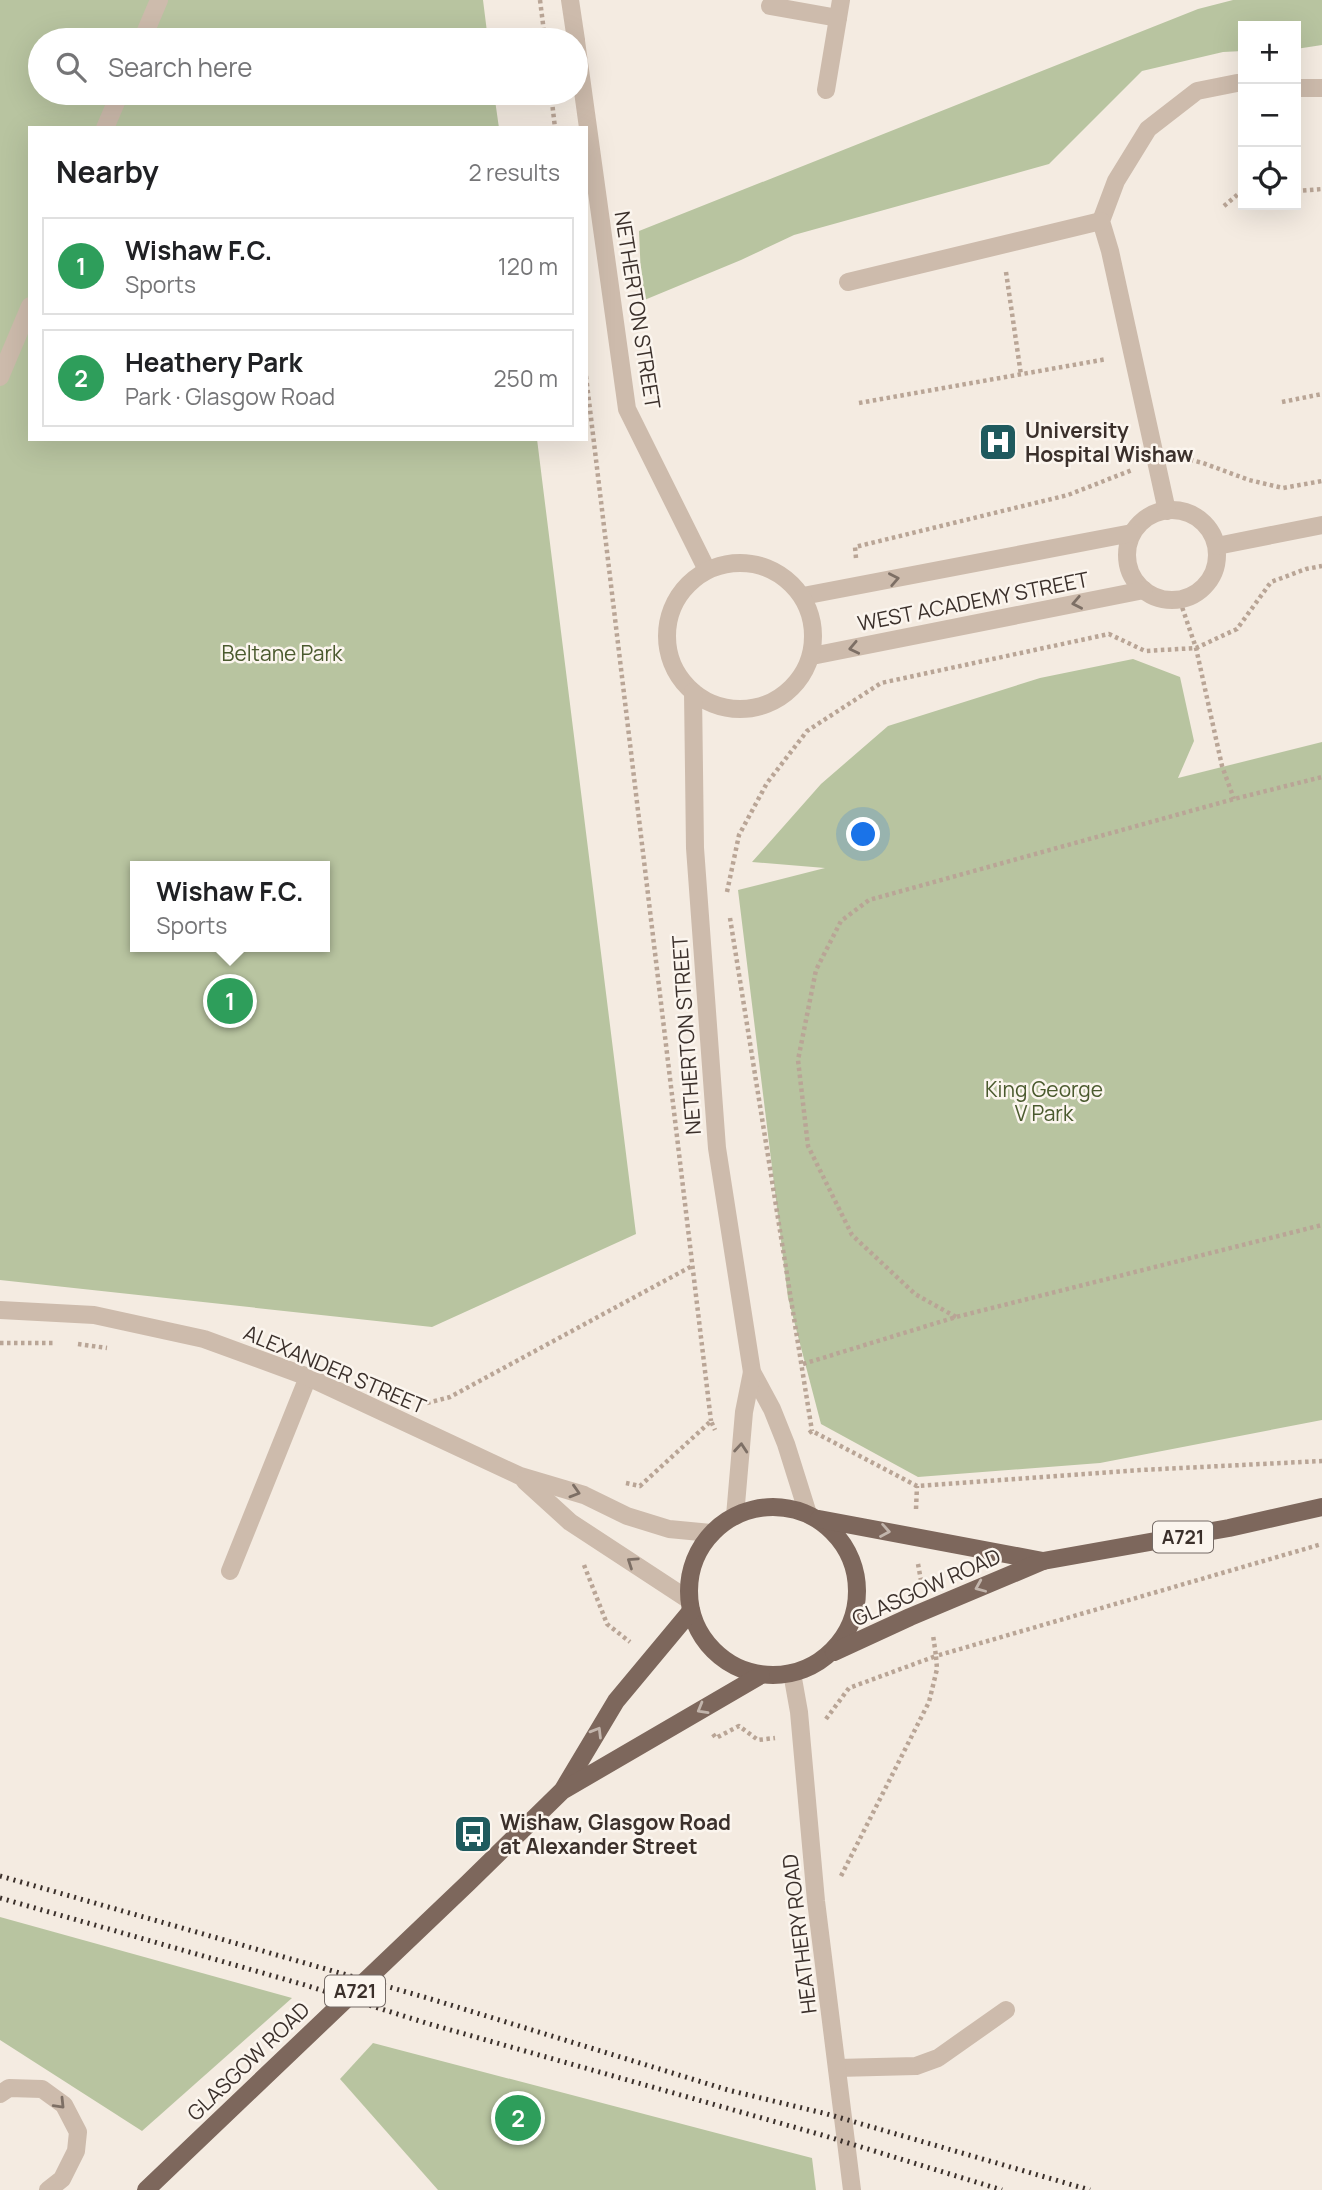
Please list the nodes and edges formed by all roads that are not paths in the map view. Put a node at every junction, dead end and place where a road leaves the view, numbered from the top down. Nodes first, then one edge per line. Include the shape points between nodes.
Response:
1 (159, 0) edge
2 (570, 0) edge
3 (841, 0) edge
4 (770, 6) dead end
5 (838, 18) junction
6 (147, 28) edge
7 (574, 28) edge
8 (1238, 82) edge
9 (1301, 88) edge
10 (1322, 88) edge
11 (826, 90) dead end
12 (115, 105) edge
13 (585, 105) edge
14 (106, 126) edge
15 (588, 126) edge
16 (588, 128) edge
17 (1101, 221) junction
18 (848, 282) dead end
19 (28, 311) edge
20 (0, 377) edge
21 (1167, 511) junction
22 (1322, 525) edge
23 (1132, 533) junction
24 (1217, 546) junction
25 (707, 570) junction
26 (1144, 590) junction
27 (803, 596) junction
28 (812, 656) junction
29 (693, 692) junction
30 (0, 1310) edge
31 (752, 1373) junction
32 (308, 1377) junction
33 (520, 1476) junction
34 (1322, 1507) edge
35 (735, 1516) junction
36 (813, 1517) junction
37 (711, 1533) junction
38 (1043, 1561) junction
39 (230, 1572) dead end
40 (690, 1605) junction
41 (828, 1655) junction
42 (792, 1674) junction
43 (761, 1675) junction
44 (562, 1791) junction
45 (1006, 2010) dead end
46 (837, 2068) junction
47 (0, 2094) edge
48 (48, 2190) edge
49 (146, 2190) edge
50 (852, 2190) edge

1 - 6 street
2 - 7 street, NETHERTON STREET
3 - 5 street
4 - 5 street
5 - 11 street
8 - 17 street via 1197,91 1148,129 1116,181
9 - 10 street
12 - 14 street
13 - 15 street, NETHERTON STREET
16 - 25 street, NETHERTON STREET via 627,409
17 - 18 street
17 - 21 street
19 - 20 street
21 - 23 street via 1144,519
21 - 24 street via 1188,512 1197,518
22 - 24 street
23 - 26 street via 1127,564
27 -> 23 street, WEST ACADEMY STREET
24 - 26 street via 1216,570 1198,594 1180,601 1164,600
25 - 27 street via 741,562 766,566 786,577
25 - 29 street via 687,585 670,613 667,638 672,663
26 -> 28 street, WEST ACADEMY STREET
27 - 28 street via 814,631
28 - 29 street via 802,676 770,704 745,710 714,704
29 - 31 street, NETHERTON STREET via 695,848 717,1148
30 - 32 street, ALEXANDER STREET via 94,1315 192,1336
35 -> 31 street, NETHERTON STREET
31 - 36 street, NETHERTON STREET via 772,1409
32 - 33 street, ALEXANDER STREET
32 - 39 street
33 -> 37 street, ALEXANDER STREET via 584,1495 626,1516 669,1529
40 -> 33 street, ALEXANDER STREET via 570,1522
34 - 38 main road, GLASGOW ROAD / A721
35 - 36 main road via 783,1508
35 - 37 main road
36 -> 38 main road, GLASGOW ROAD / A721
36 - 41 main road via 839,1539 852,1561 857,1586 855,1612 845,1635
37 - 40 main road via 689,1576
38 -> 41 main road, GLASGOW ROAD / A721
40 - 43 main road via 698,1630 710,1647 724,1659
44 -> 40 main road, GLASGOW ROAD / A721 via 616,1701
41 - 42 main road
42 - 43 main road
42 - 46 street, HEATHERY ROAD
43 -> 44 main road, GLASGOW ROAD / A721
44 - 49 main road, GLASGOW ROAD / A721
45 - 46 street via 938,2058 916,2066
46 - 50 street, HEATHERY ROAD
47 -> 48 street via 9,2088 42,2089 64,2105 78,2132 76,2151 62,2179

